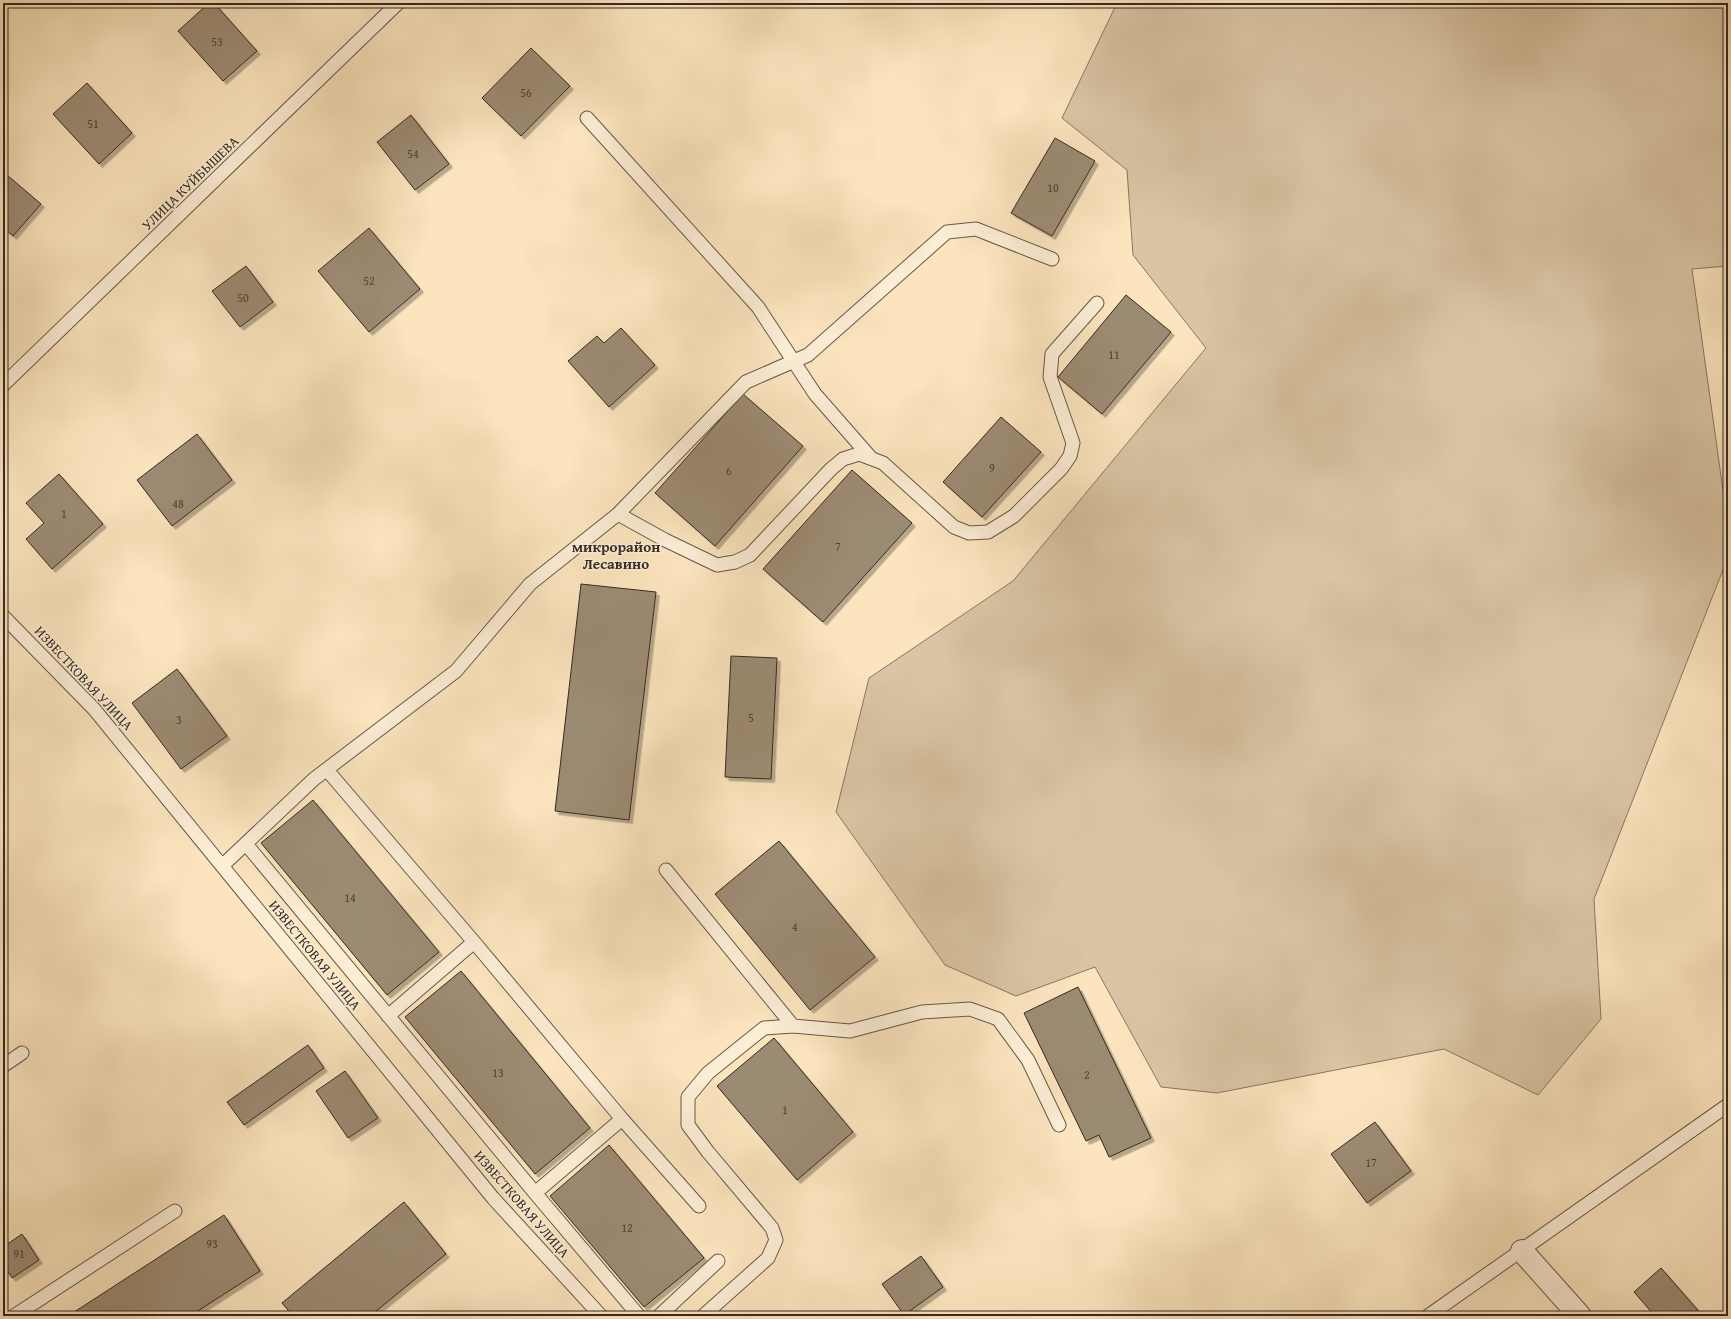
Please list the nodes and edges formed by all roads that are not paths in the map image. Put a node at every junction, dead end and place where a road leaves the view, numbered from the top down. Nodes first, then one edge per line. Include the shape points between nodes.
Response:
1 (398, 3) edge
2 (587, 118) dead end
3 (1052, 259) dead end
4 (1097, 303) dead end
5 (794, 362) junction
6 (3, 385) edge
7 (871, 458) junction
8 (618, 514) junction
9 (3, 616) edge
10 (327, 770) junction
11 (246, 844) junction
12 (222, 866) junction
13 (666, 870) dead end
14 (474, 942) junction
15 (388, 1016) junction
16 (793, 1026) junction
17 (22, 1053) dead end
18 (3, 1066) edge
19 (1728, 1105) edge
20 (622, 1119) junction
21 (1059, 1125) dead end
22 (534, 1192) junction
23 (699, 1206) dead end
24 (176, 1211) dead end
25 (1522, 1251) junction
26 (718, 1262) dead end
27 (14, 1316) edge
28 (601, 1316) edge
29 (639, 1316) edge
30 (659, 1316) edge
31 (703, 1316) edge
32 (1428, 1316) edge
33 (1580, 1316) edge

1 - 6 lane, УЛИЦА КУЙБЫШЕВА
2 - 5 lane via 758,307
3 - 5 lane via 976,229 947,232 808,354
4 - 7 lane via 1052,354 1050,377 1073,443 1070,456 1061,469 1014,516 988,532 961,530 954,527 883,463
5 - 7 lane via 815,394
5 - 8 lane via 746,382
7 - 8 lane via 859,454 843,459 750,555 736,562 717,565
8 - 10 lane via 530,584 456,671
9 - 12 lane, ИЗВЕСТКОВАЯ УЛИЦА via 94,709
10 - 11 lane
10 - 14 lane
11 - 12 lane
11 - 15 lane
12 - 28 lane, ИЗВЕСТКОВАЯ УЛИЦА via 493,1198
13 - 16 lane
14 - 15 lane
14 - 20 lane
15 - 22 lane
16 - 21 lane via 850,1031 922,1012 970,1009 998,1020 1028,1060
16 - 31 lane via 764,1028 708,1073 688,1097 688,1125 772,1228 776,1240 768,1258
17 - 18 lane
19 - 25 lane
20 - 22 lane
20 - 23 lane
22 - 29 lane
24 - 27 lane
25 - 32 lane
25 - 33 street
26 - 30 lane

